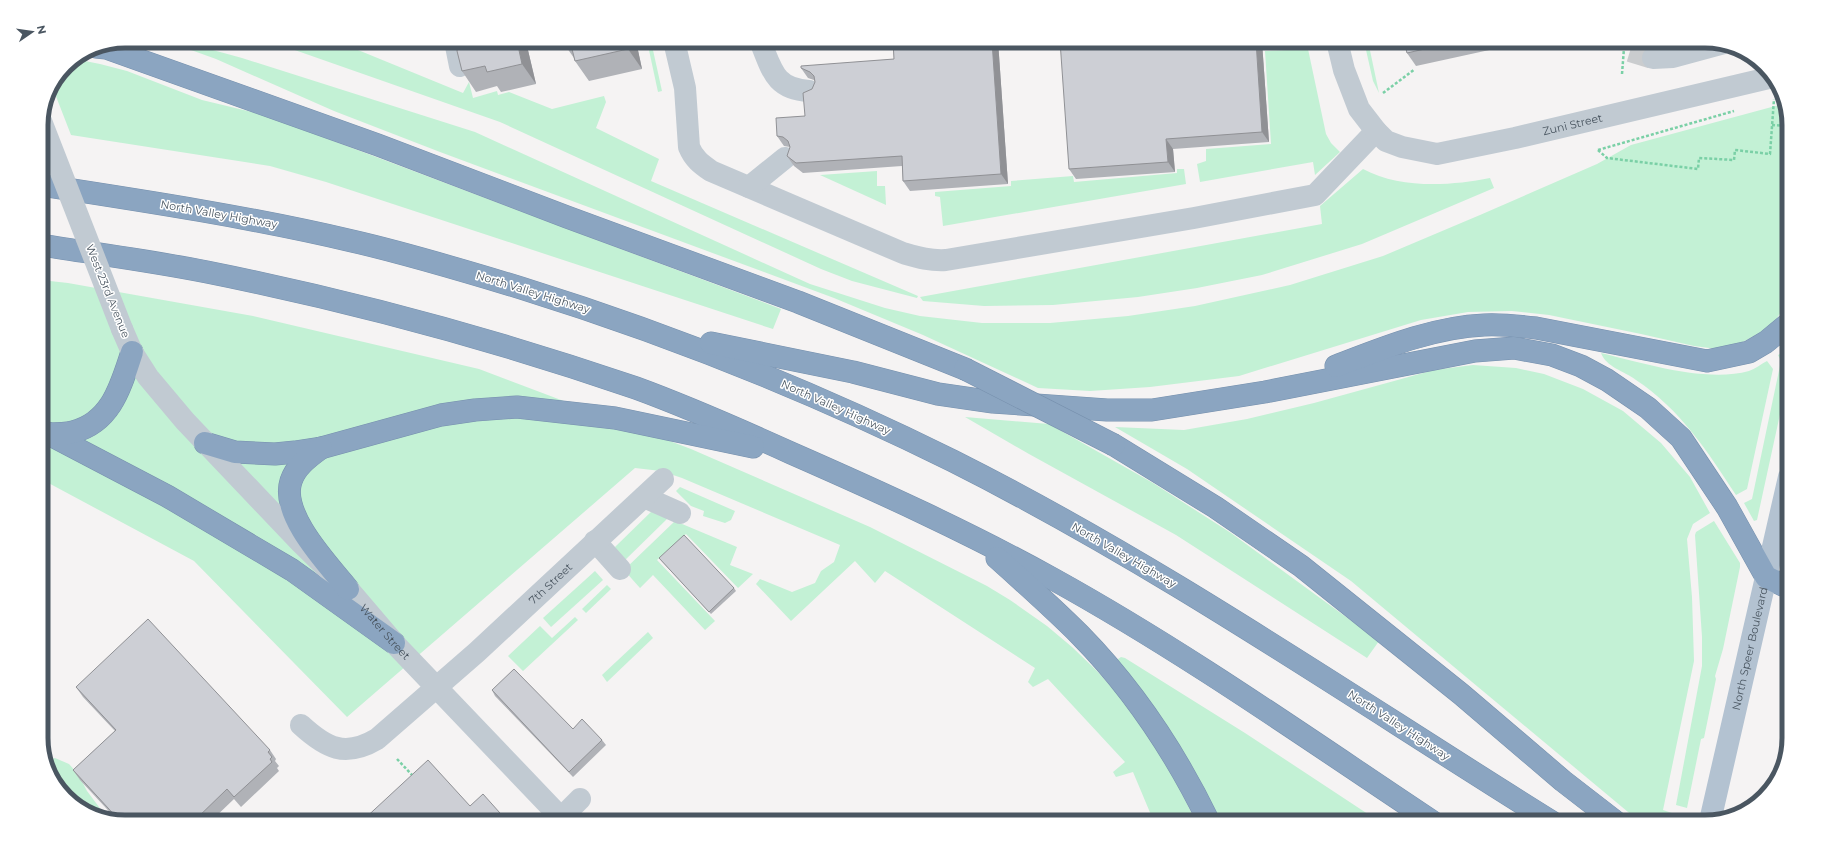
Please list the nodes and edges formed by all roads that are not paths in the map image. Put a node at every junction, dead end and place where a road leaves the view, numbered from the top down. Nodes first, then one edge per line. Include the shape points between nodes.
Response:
1 (456, 48) edge
2 (676, 48) edge
3 (763, 48) edge
4 (1339, 48) edge
5 (1706, 48) edge
6 (109, 49) edge
7 (1653, 58) tunnel mouth
8 (460, 66) edge
9 (1766, 78) edge
10 (809, 91) edge
11 (1376, 131) junction
12 (48, 139) edge
13 (784, 158) edge
14 (48, 186) edge
15 (748, 187) junction
16 (48, 246) edge
17 (584, 308) junction
18 (1782, 329) edge
19 (132, 352) junction
20 (1266, 392) junction
21 (48, 432) edge
22 (48, 434) edge
23 (205, 442) junction
24 (321, 448) junction
25 (815, 463) junction
26 (663, 479) dead end
27 (644, 497) junction
28 (1782, 507) edge
29 (680, 513) dead end
30 (971, 534) junction
31 (590, 547) junction
32 (615, 574) dead end
33 (1766, 577) junction
34 (1782, 585) edge
35 (348, 589) junction
36 (394, 643) junction
37 (437, 687) junction
38 (301, 725) dead end
39 (580, 799) dead end
40 (1711, 814) edge
41 (558, 815) edge
42 (567, 815) edge
43 (1206, 815) edge
44 (1422, 815) edge
45 (1541, 815) edge
46 (1607, 815) edge

1 - 8 street
2 - 15 street via 685,88 687,131 692,155 711,171
3 - 10 street via 775,76 790,88
4 - 11 street, Zuni Street via 1359,109
5 - 7 street via 1673,57
6 - 46 highway, bridge via 378,145 798,302 965,369 1114,445 1216,507 1301,566
9 - 11 street, Zuni Street via 1448,153 1437,154 1402,147 1386,141
11 - 15 street via 1315,195 946,260 921,258 903,253
12 - 19 street, West 23rd Avenue, bridge
13 - 15 street
14 - 17 highway, North Valley Highway via 206,211 353,241 426,260
16 - 25 highway via 168,265 277,287 485,340 639,389
17 - 20 highway via 700,341 853,372 938,394 993,402 1107,410 1152,410
17 - 45 highway, North Valley Highway via 714,355 811,395 906,438 1022,497 1092,535 1263,638
18 - 20 highway via 1749,352 1707,360 1536,328 1483,324 1411,340
19 - 21 highway via 120,387 104,415 92,425 73,432
19 - 23 street, West 23rd Avenue via 148,377
20 - 33 highway via 1475,351 1514,348 1552,355 1607,380 1648,408 1681,438 1727,507
22 - 36 highway via 167,496 292,570
23 - 24 highway via 235,452 275,454
23 - 35 street, Water Street via 300,543
24 - 25 highway via 441,415 517,407 615,418
24 - 35 highway via 297,469 288,494 292,511 302,530
25 - 30 highway
26 - 27 street, 7th Street
27 - 29 street
27 - 31 street, 7th Street
28 - 33 main road, North Speer Boulevard
30 - 43 highway via 1080,635 1110,668 1172,754
30 - 44 highway via 1056,581 1212,675
31 - 32 street
31 - 37 street, 7th Street
33 - 34 highway
33 - 40 main road, North Speer Boulevard
35 - 36 street, Water Street
36 - 37 street, Water Street
37 - 38 street, 7th Street via 377,739 358,748 349,750 321,743
37 - 41 street, Water Street
39 - 42 street

